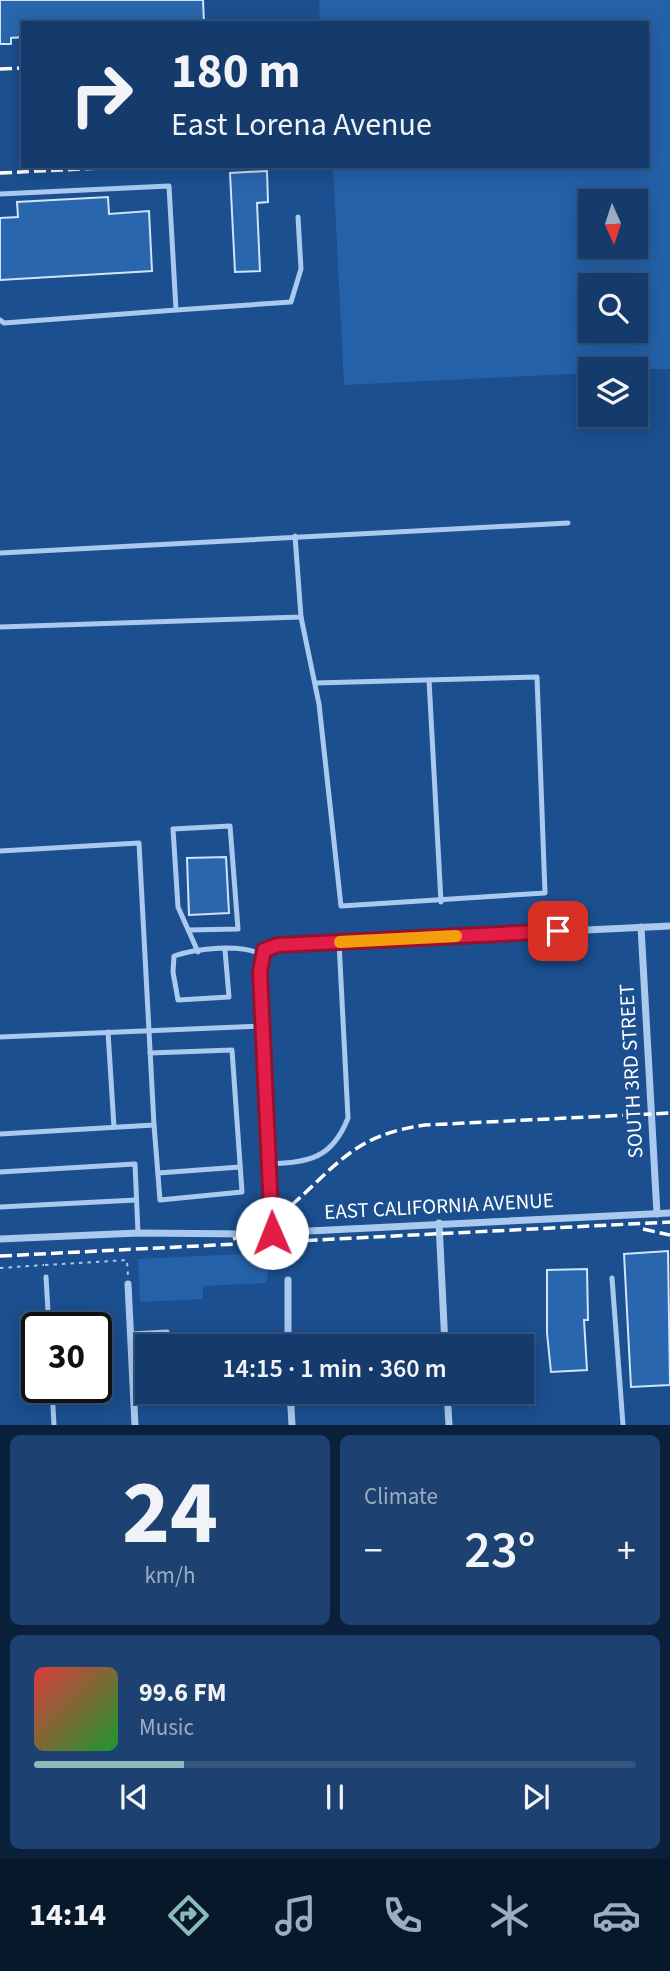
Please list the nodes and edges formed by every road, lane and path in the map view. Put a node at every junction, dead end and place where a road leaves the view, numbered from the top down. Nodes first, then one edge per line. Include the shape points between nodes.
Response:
1 (0, 194) edge
2 (298, 217) dead end
3 (176, 310) junction
4 (0, 320) edge
5 (568, 523) dead end
6 (295, 536) junction
7 (0, 553) edge
8 (301, 617) junction
9 (0, 627) edge
10 (429, 680) junction
11 (314, 683) junction
12 (0, 851) edge
13 (440, 902) junction
14 (670, 926) edge
15 (640, 927) junction
16 (189, 930) junction
17 (339, 942) junction
18 (225, 950) junction
19 (198, 952) junction
20 (261, 954) junction
21 (262, 1026) junction
22 (149, 1030) junction
23 (108, 1032) junction
24 (0, 1037) edge
25 (150, 1053) junction
26 (154, 1125) junction
27 (114, 1127) junction
28 (0, 1134) edge
29 (269, 1164) junction
30 (240, 1167) junction
31 (0, 1172) edge
32 (158, 1173) junction
33 (136, 1200) junction
34 (0, 1206) edge
35 (670, 1213) edge
36 (657, 1214) junction
37 (439, 1223) junction
38 (138, 1233) junction
39 (272, 1233) junction
40 (0, 1239) edge
41 (0, 1268) edge
42 (46, 1277) dead end
43 (612, 1278) dead end
44 (288, 1280) dead end
45 (128, 1284) joint
46 (48, 1312) edge
47 (167, 1332) dead end
48 (131, 1334) junction
49 (288, 1334) edge
50 (444, 1334) edge
51 (53, 1403) edge
52 (291, 1404) edge
53 (448, 1404) edge
54 (54, 1425) edge
55 (135, 1425) edge
56 (292, 1425) edge
57 (449, 1425) edge
58 (623, 1425) edge

1 - 3 lane via 169,186
2 - 3 lane via 301,270 290,302
3 - 4 lane
5 - 6 lane
6 - 7 lane
6 - 8 lane
8 - 9 lane
8 - 11 lane
10 - 11 lane
10 - 13 lane
10 - 13 lane via 537,677 545,893
11 - 13 lane via 341,906
12 - 22 lane via 139,843
14 - 15 street
15 - 17 street
15 - 36 street, SOUTH 3RD STREET
16 - 16 lane via 178,907 173,829 230,826 238,929
16 - 19 lane
17 - 20 street via 270,946
17 - 29 lane via 348,1118 342,1134 323,1155 299,1163
18 - 19 lane
18 - 19 lane via 229,998 178,1000 174,956
18 - 20 lane via 249,949
20 - 21 street
21 - 22 lane
21 - 29 street
22 - 23 lane
22 - 25 lane
23 - 24 lane
23 - 27 lane
25 - 26 lane
25 - 30 lane via 232,1050
26 - 27 lane
26 - 32 lane
27 - 28 lane
29 - 39 street
30 - 32 lane
30 - 32 lane via 242,1192 160,1200
31 - 33 lane via 135,1164
33 - 34 lane
33 - 38 lane
35 - 36 street, EAST CALIFORNIA AVENUE
36 - 37 street, EAST CALIFORNIA AVENUE
37 - 39 street, EAST CALIFORNIA AVENUE
37 - 50 street
38 - 39 street, EAST CALIFORNIA AVENUE
38 - 40 street, EAST CALIFORNIA AVENUE
41 - 45 path via 127,1260
42 - 46 lane
43 - 58 lane
44 - 49 street
45 - 48 street
47 - 48 lane
48 - 55 street
51 - 54 lane
52 - 56 street
53 - 57 street

